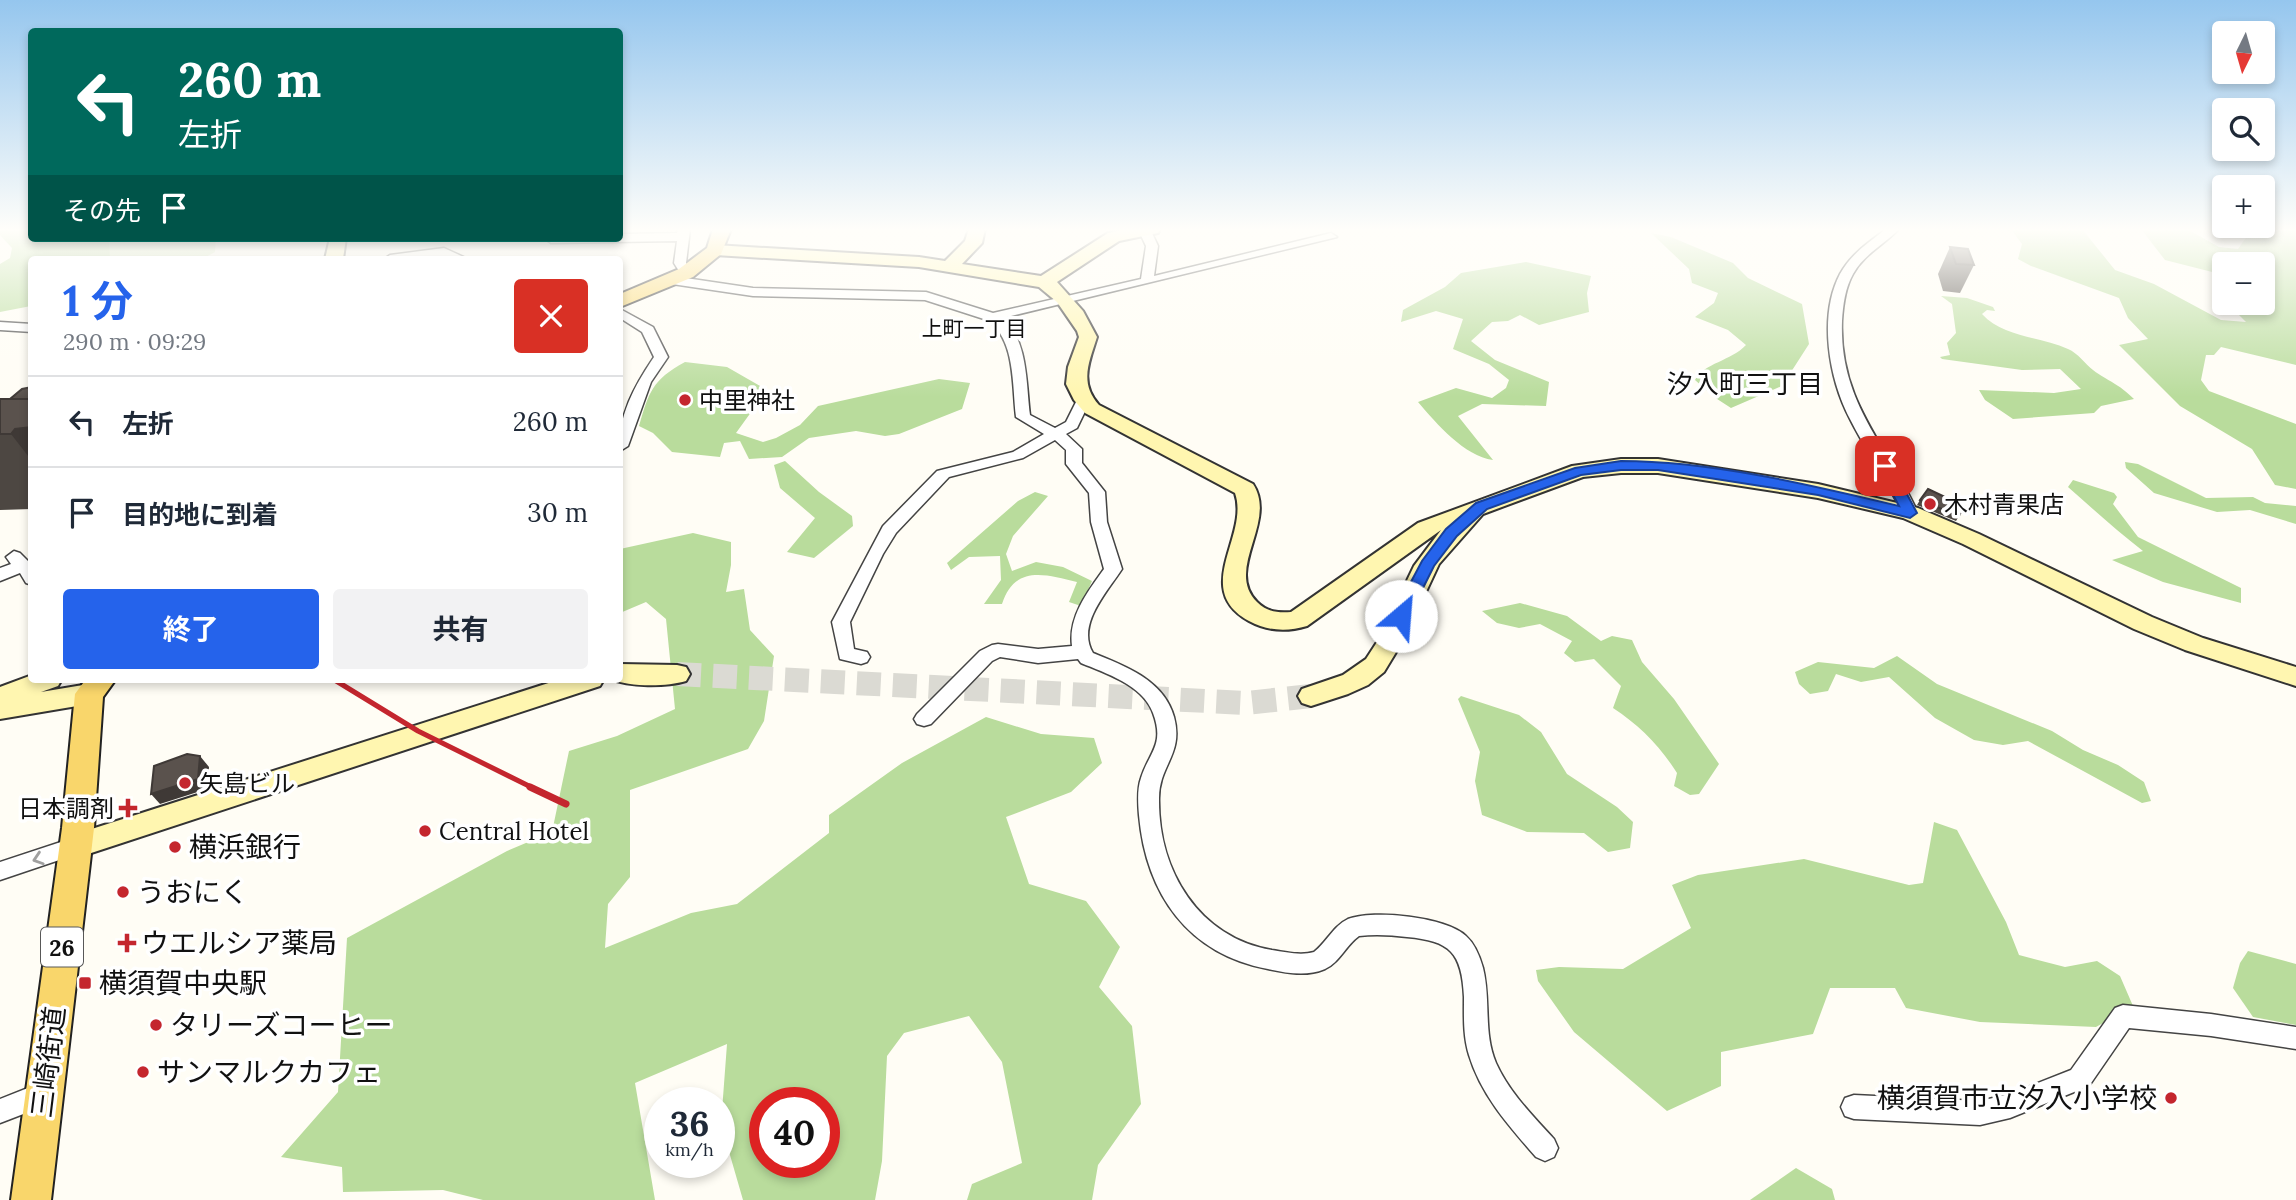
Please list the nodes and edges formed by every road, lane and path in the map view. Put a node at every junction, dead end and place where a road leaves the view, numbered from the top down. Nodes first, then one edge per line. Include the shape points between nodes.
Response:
1 (659, 285) edge
2 (718, 285) edge
3 (1051, 285) edge
4 (1130, 285) edge
5 (1843, 285) edge
6 (623, 300) edge
7 (1064, 300) junction
8 (623, 315) edge
9 (992, 317) junction
10 (0, 326) edge
11 (28, 328) edge
12 (1083, 401) junction
13 (1055, 435) junction
14 (623, 438) edge
15 (1482, 506) junction
16 (1910, 513) junction
17 (23, 567) edge
18 (0, 575) edge
19 (1082, 652) junction
20 (860, 657) dead end
21 (623, 673) edge
22 (677, 674) tunnel mouth
23 (2296, 677) edge
24 (39, 683) edge
25 (579, 683) edge
26 (96, 687) edge
27 (1311, 696) tunnel mouth
28 (0, 698) edge
29 (0, 709) edge
30 (924, 719) dead end
31 (76, 846) junction
32 (0, 871) edge
33 (2296, 1038) edge
34 (43, 1094) junction
35 (1854, 1107) dead end
36 (0, 1111) edge
37 (1545, 1148) dead end
38 (31, 1200) edge

1 - 6 main road
2 - 9 street via 753,292 916,295
3 - 7 street
4 - 7 street
5 - 16 street via 1835,335 1850,405
7 - 9 street
7 - 12 street via 1087,330 1074,383
8 - 14 street via 648,330 661,357 644,382
9 - 13 street via 1009,335 1016,355 1024,417
10 - 11 street
12 - 13 street via 1072,425
12 - 15 street via 1245,489 1251,507 1234,589 1247,608 1270,621 1298,620 1426,528
13 - 19 street via 1074,449 1074,464 1097,492 1097,523 1113,569 1087,611 1078,638
13 - 20 street via 1018,455 943,474 902,514 875,554 841,622 846,654
15 - 16 street via 1580,471 1658,466 1818,491
15 - 27 street via 1452,533 1427,565 1385,653 1367,673 1339,689
16 - 23 street via 2143,623
17 - 18 street
19 - 30 street via 1038,656 998,650 986,656
19 - 37 street via 1147,687 1162,706 1166,743 1150,780 1149,803 1170,890 1188,916 1211,938 1248,956 1299,964 1330,954 1355,926 1421,927 1448,935 1472,965 1477,1039 1486,1069 1510,1108
21 - 22 street
24 - 28 street
25 - 31 street
26 - 29 street
26 - 31 main road, 三崎街道 / 26
31 -> 32 street
31 - 34 main road, 三崎街道 / 26
33 - 35 street via 2123,1016 2080,1078 2010,1106 1980,1113
34 - 36 street
34 - 38 main road, 三崎街道 / 26

